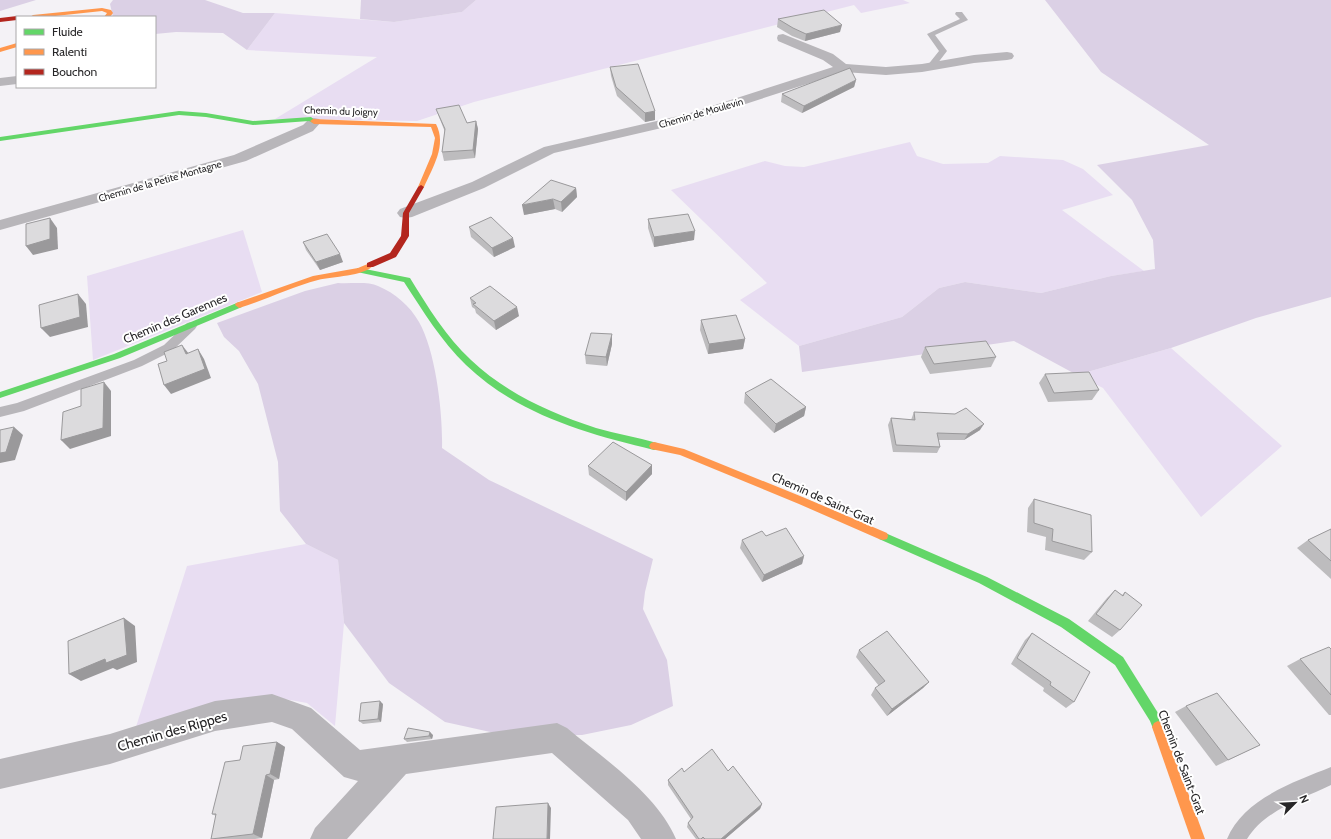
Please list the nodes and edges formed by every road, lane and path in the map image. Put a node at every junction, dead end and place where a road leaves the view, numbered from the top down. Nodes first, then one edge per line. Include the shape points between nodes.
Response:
1 (959, 14) dead end
2 (42, 16) edge
3 (108, 16) edge
4 (16, 18) edge
5 (0, 20) edge
6 (783, 38) dead end
7 (16, 45) edge
8 (0, 50) edge
9 (1007, 56) dead end
10 (931, 66) junction
11 (844, 68) junction
12 (16, 80) edge
13 (0, 82) edge
14 (314, 122) junction
15 (0, 139) edge
16 (406, 213) junction
17 (0, 225) edge
18 (360, 270) junction
19 (193, 324) junction
20 (0, 395) edge
21 (0, 412) edge
22 (398, 760) junction
23 (0, 774) edge
24 (1331, 776) edge
25 (326, 839) edge
26 (660, 839) edge
27 (1198, 839) edge
28 (1236, 839) edge

1 - 10 lane via 964,20 931,34 943,51
2 - 3 street via 102,9 109,11
4 - 5 street
6 - 11 street via 828,57
7 - 8 street
9 - 10 street, Chemin de Moulevin via 974,58
10 - 11 street, Chemin de Moulevin via 886,71
11 - 16 street, Chemin de Moulevin via 691,118 549,150 478,186
12 - 13 street
14 - 15 street, Chemin du Joigny via 311,119 253,123 206,115 179,114
14 - 16 street, Chemin du Joigny via 434,125 438,138 435,154 419,192
14 - 17 street, Chemin de la Petite Montagne via 308,128 240,158
16 - 18 street, Chemin du Joigny via 405,236 392,255
18 - 19 street, Chemin des Garennes via 316,278 268,293
18 - 27 street, Chemin de Saint-Grat via 407,280 448,341 504,392 544,414 612,437 681,452 713,464 983,580 1064,623 1119,661 1154,717
19 - 20 street, Chemin des Garennes via 116,356
19 - 21 lane via 168,348 138,363 27,406
22 - 23 street, Chemin des Rippes via 355,766 301,718 272,708 215,716 110,749
22 - 25 street
22 - 26 street, Chemin des Rippes via 557,738 639,809
24 - 28 lane via 1266,808 1249,821

